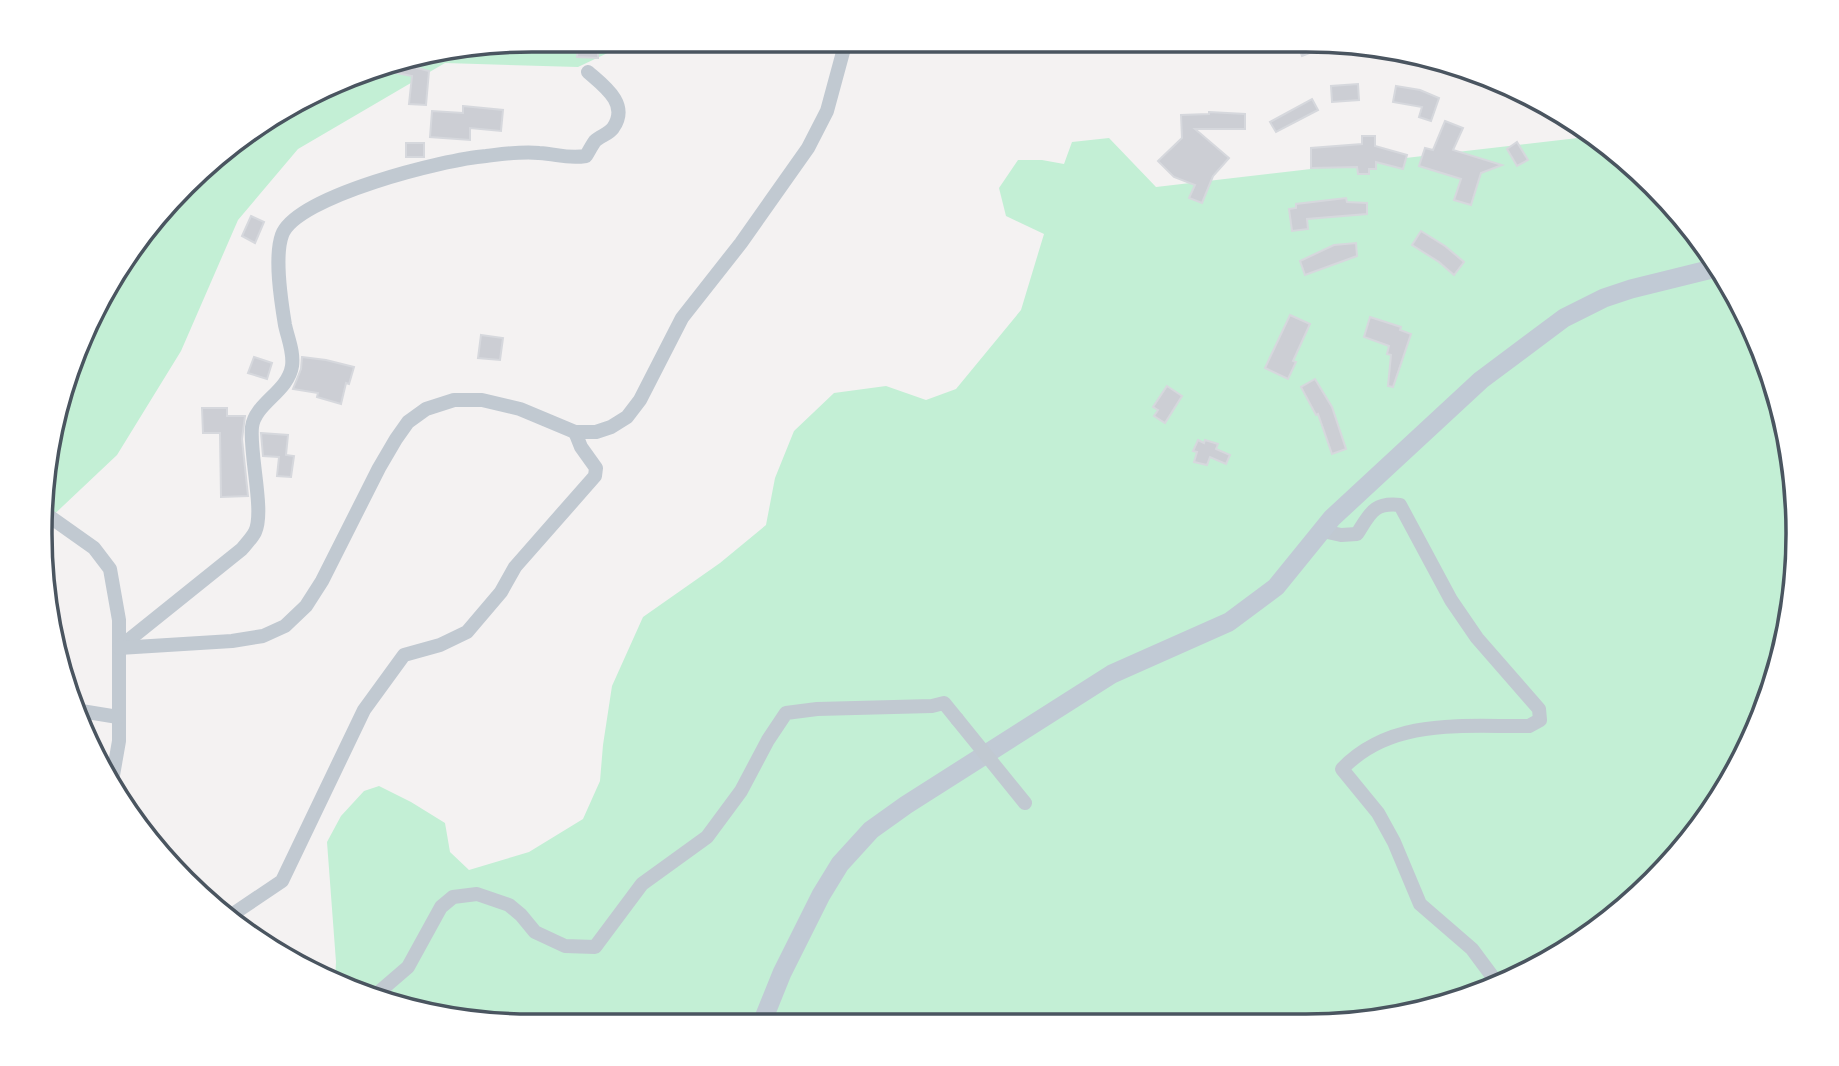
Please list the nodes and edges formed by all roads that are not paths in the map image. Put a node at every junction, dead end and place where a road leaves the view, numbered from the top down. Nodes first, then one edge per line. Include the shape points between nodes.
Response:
1 (843, 52) edge
2 (588, 72) dead end
3 (1708, 270) edge
4 (575, 432) junction
5 (53, 519) edge
6 (1323, 531) junction
7 (119, 648) junction
8 (87, 712) edge
9 (118, 717) junction
10 (114, 768) edge
11 (1025, 803) dead end
12 (237, 911) edge
13 (1492, 976) edge
14 (382, 989) edge
15 (765, 1014) edge

1 - 4 street via 827,111 808,148 682,318 640,400 627,417 611,427
2 - 7 street via 613,93 618,105 612,129 586,156 569,159 538,152 482,156 393,176 318,205 282,233 281,285 292,369 254,416 256,531 242,549
3 - 6 street via 1604,298 1564,318 1481,380
4 - 7 street via 520,409 482,400 454,400 426,409 408,422 396,439 321,581 306,606 285,626 263,636 232,641
4 - 12 street via 596,468 595,476 515,567 501,592 467,632 404,655 364,710 282,881
5 - 7 street via 93,548 110,569
6 - 13 street via 1357,534 1373,509 1400,505 1451,600 1477,638 1539,709 1540,720 1529,726 1424,727 1388,737 1356,754 1342,769 1378,813 1420,904 1472,948
6 - 15 street via 1276,587 1229,622 1112,674 871,830 839,864 821,895
7 - 9 street
8 - 9 street
9 - 10 street
11 - 14 street, bridge via 944,703 786,713 741,791 707,837 642,884 595,947 565,946 535,932 509,905 477,894 453,897 442,907 408,967

